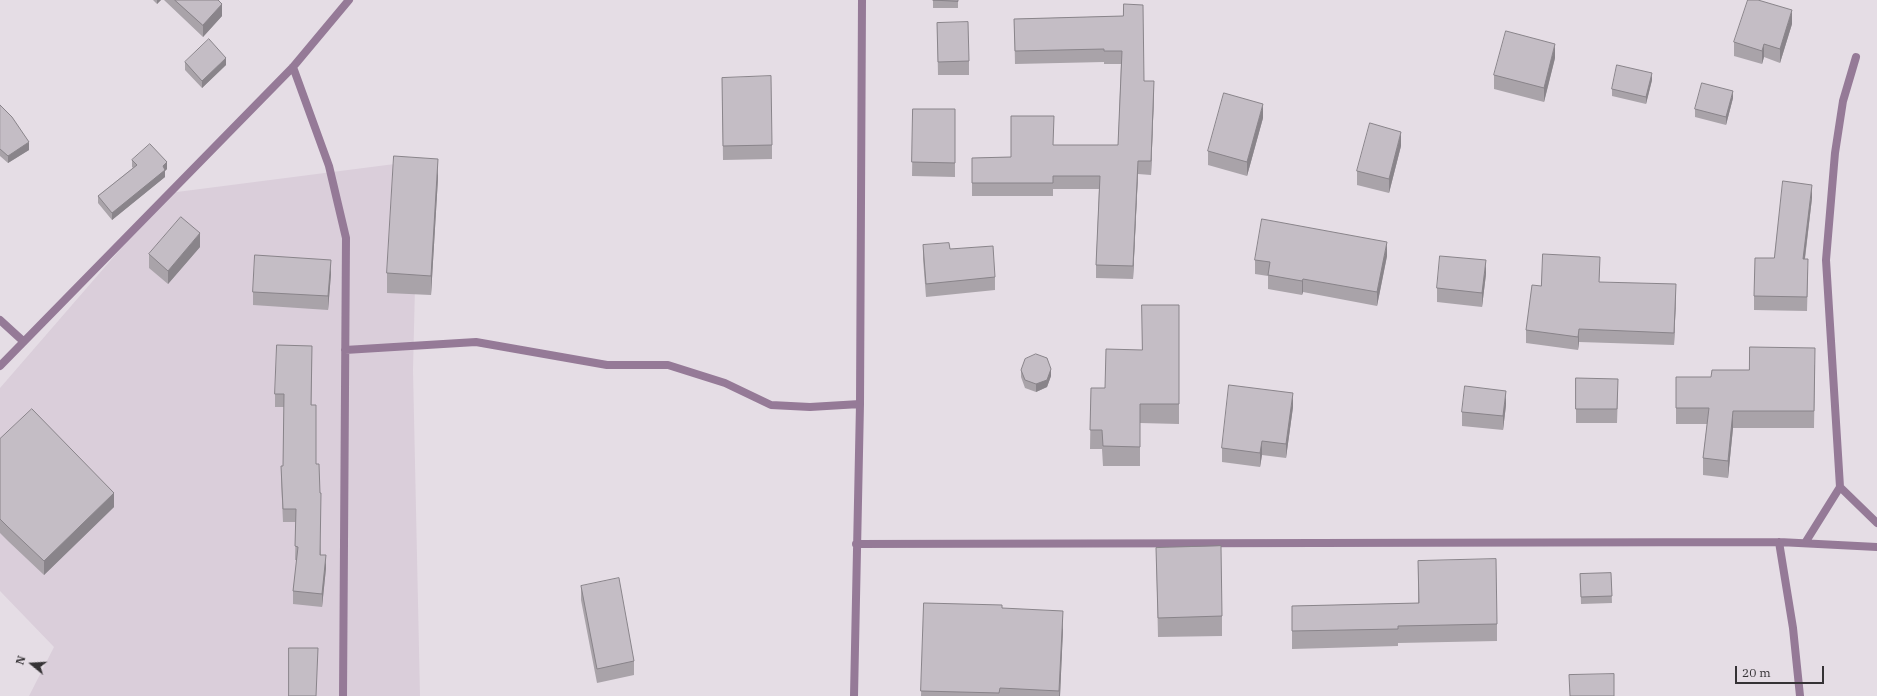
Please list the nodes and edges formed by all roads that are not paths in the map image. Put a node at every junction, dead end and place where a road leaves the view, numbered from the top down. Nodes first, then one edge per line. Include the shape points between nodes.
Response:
1 (349, 0) edge
2 (862, 0) edge
3 (1856, 57) dead end
4 (293, 66) junction
5 (0, 320) edge
6 (23, 341) junction
7 (345, 350) junction
8 (0, 366) edge
9 (860, 404) junction
10 (1840, 487) junction
11 (1877, 523) edge
12 (1779, 542) junction
13 (1805, 543) junction
14 (856, 544) junction
15 (1877, 547) edge
16 (342, 696) edge
17 (854, 696) edge
18 (1800, 696) edge

1 - 4 street
2 - 9 street
3 - 10 street via 1844,101 1835,153 1826,260
4 - 6 street
4 - 7 street via 329,166 346,238
5 - 6 street
6 - 8 street
7 - 9 street via 476,342 608,365 668,365 725,383 771,405 810,407
7 - 16 street
9 - 14 street
10 - 11 street
10 - 13 street
12 - 13 street
12 - 14 street
12 - 18 street via 1793,628
13 - 15 street
14 - 17 street

